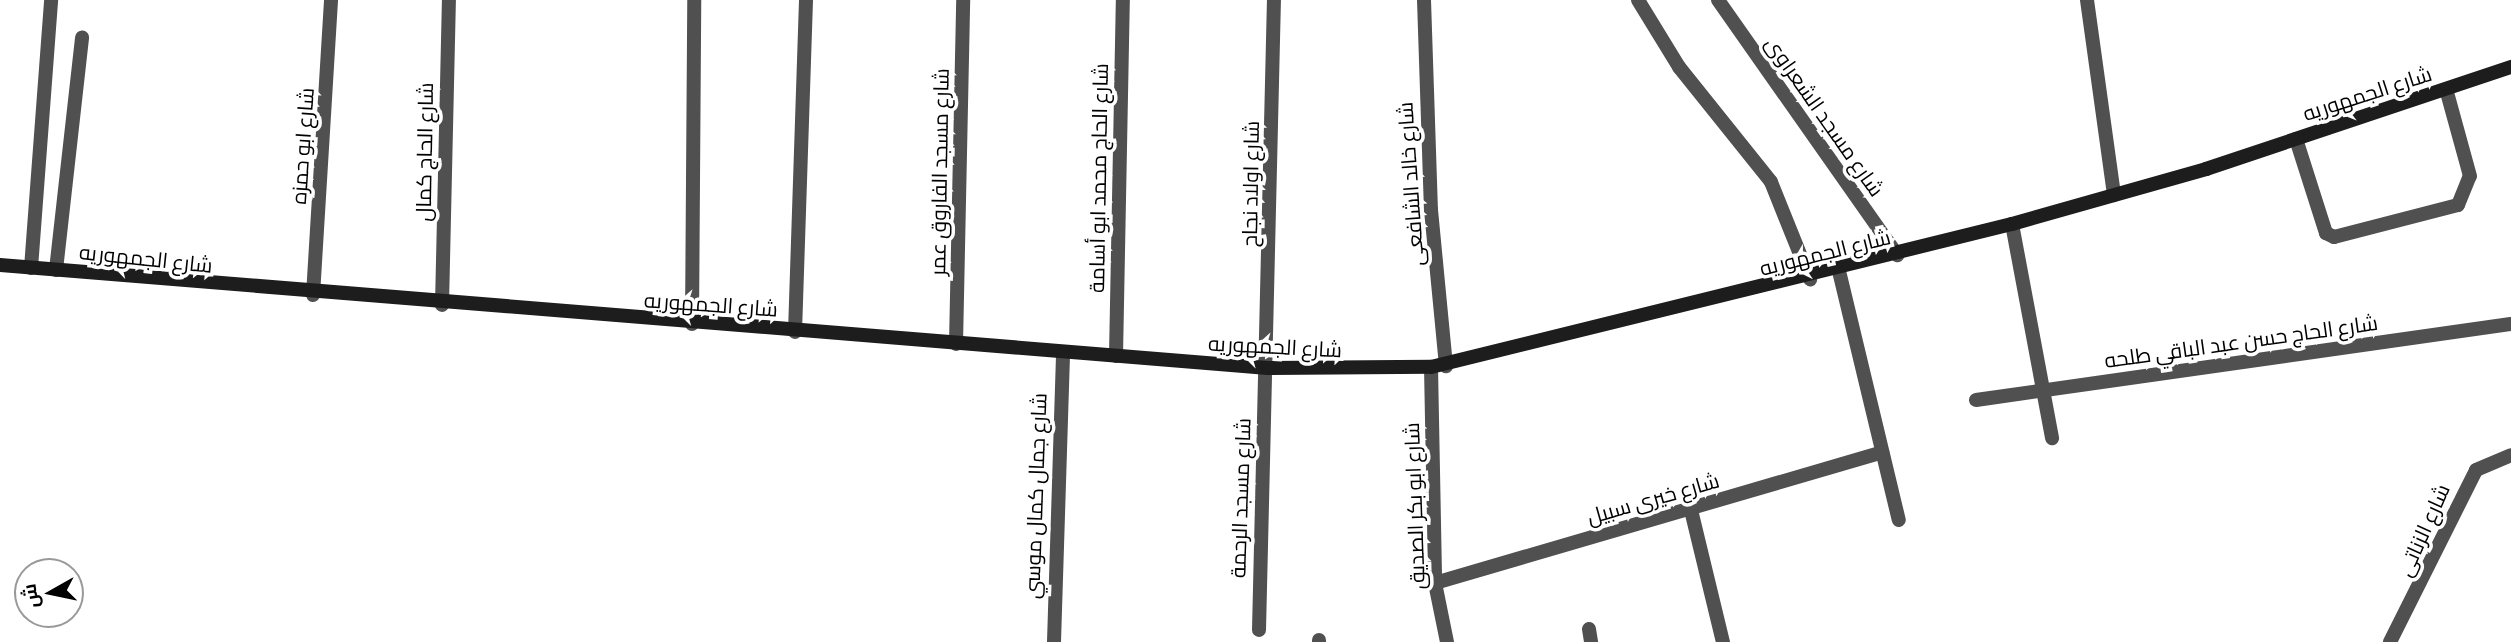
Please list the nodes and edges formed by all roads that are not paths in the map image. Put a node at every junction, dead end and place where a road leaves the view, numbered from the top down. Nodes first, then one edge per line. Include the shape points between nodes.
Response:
1 (51, 0) edge
2 (331, 0) edge
3 (449, 0) edge
4 (694, 0) edge
5 (806, 0) edge
6 (963, 0) edge
7 (1123, 0) edge
8 (1274, 0) edge
9 (1424, 0) edge
10 (1638, 0) edge
11 (1718, 0) edge
12 (2087, 0) edge
13 (82, 37) dead end
14 (2511, 68) edge
15 (2446, 89) junction
16 (2296, 139) junction
17 (2114, 195) junction
18 (2012, 224) junction
19 (1897, 256) junction
20 (0, 265) edge
21 (31, 268) junction
22 (56, 270) junction
23 (1839, 271) junction
24 (1810, 279) junction
25 (313, 295) junction
26 (442, 305) junction
27 (692, 324) junction
28 (2511, 324) edge
29 (795, 331) junction
30 (956, 344) junction
31 (1063, 352) junction
32 (1116, 356) junction
33 (1446, 366) junction
34 (1431, 367) junction
35 (1268, 369) junction
36 (2043, 391) junction
37 (1976, 400) dead end
38 (2052, 438) dead end
39 (1882, 452) junction
40 (2511, 455) edge
41 (1691, 510) junction
42 (1899, 520) dead end
43 (1435, 583) junction
44 (1259, 630) dead end
45 (1054, 642) edge
46 (1447, 642) edge
47 (1723, 642) edge
48 (2390, 642) edge

1 - 21 street
2 - 25 street, شارع ابو حمزه
3 - 26 street, شارع الحاج كمال
4 - 27 street
5 - 29 street
6 - 30 street, شارع مسجد الفاروق عمر
7 - 32 street, شارع الحاج محمد ابو أسامة
8 - 35 street, شارع اولاد نجاح
9 - 33 street, شارع خالد الشافعى via 1431,210
10 - 24 street via 1672,58 1771,183
11 - 19 street, شارع مسجد الشعراوى
12 - 17 street
13 - 22 street
14 - 15 main road, شارع الجمهوريه
15 - 16 main road, شارع الجمهوريه
15 - 16 street via 2470,176 2458,205 2347,237 2326,233
16 - 17 main road, شارع الجمهوريه
17 - 18 main road, شارع الجمهوريه
18 - 19 main road, شارع الجمهوريه
18 - 36 street
19 - 23 main road, شارع الجمهوريه
20 - 21 main road, شارع الجمهوريه
21 - 22 main road, شارع الجمهوريه
22 - 25 main road, شارع الجمهوريه
23 - 24 main road, شارع الجمهوريه
23 - 39 street
24 - 33 main road, شارع الجمهوريه
25 - 26 main road, شارع الجمهوريه
26 - 27 main road, شارع الجمهوريه
27 - 29 main road, شارع الجمهوريه
28 - 36 street, شارع الحاج حسن عبد الباقي طلحه
29 - 30 main road, شارع الجمهوريه
30 - 31 main road, شارع الجمهوريه
31 - 32 main road, شارع الجمهوريه
31 - 45 street, شارع جمال كمال موسي
32 - 35 main road, شارع الجمهوريه
33 - 34 main road, شارع الجمهوريه
34 - 35 main road, شارع الجمهوريه
34 - 43 street, شارع ابو بكر الصديق
35 - 44 street, شارع مسجد الرحمة via 1257,495
36 - 37 street, شارع الحاج حسن عبد الباقي طلحه
36 - 38 street
39 - 41 street, شارع خيرى سبيل
39 - 42 street
40 - 48 street, شارع الزناتى via 2476,470 2464,488
41 - 43 street, شارع خيرى سبيل
41 - 47 street
43 - 46 street, شارع ابو بكر الصديق

